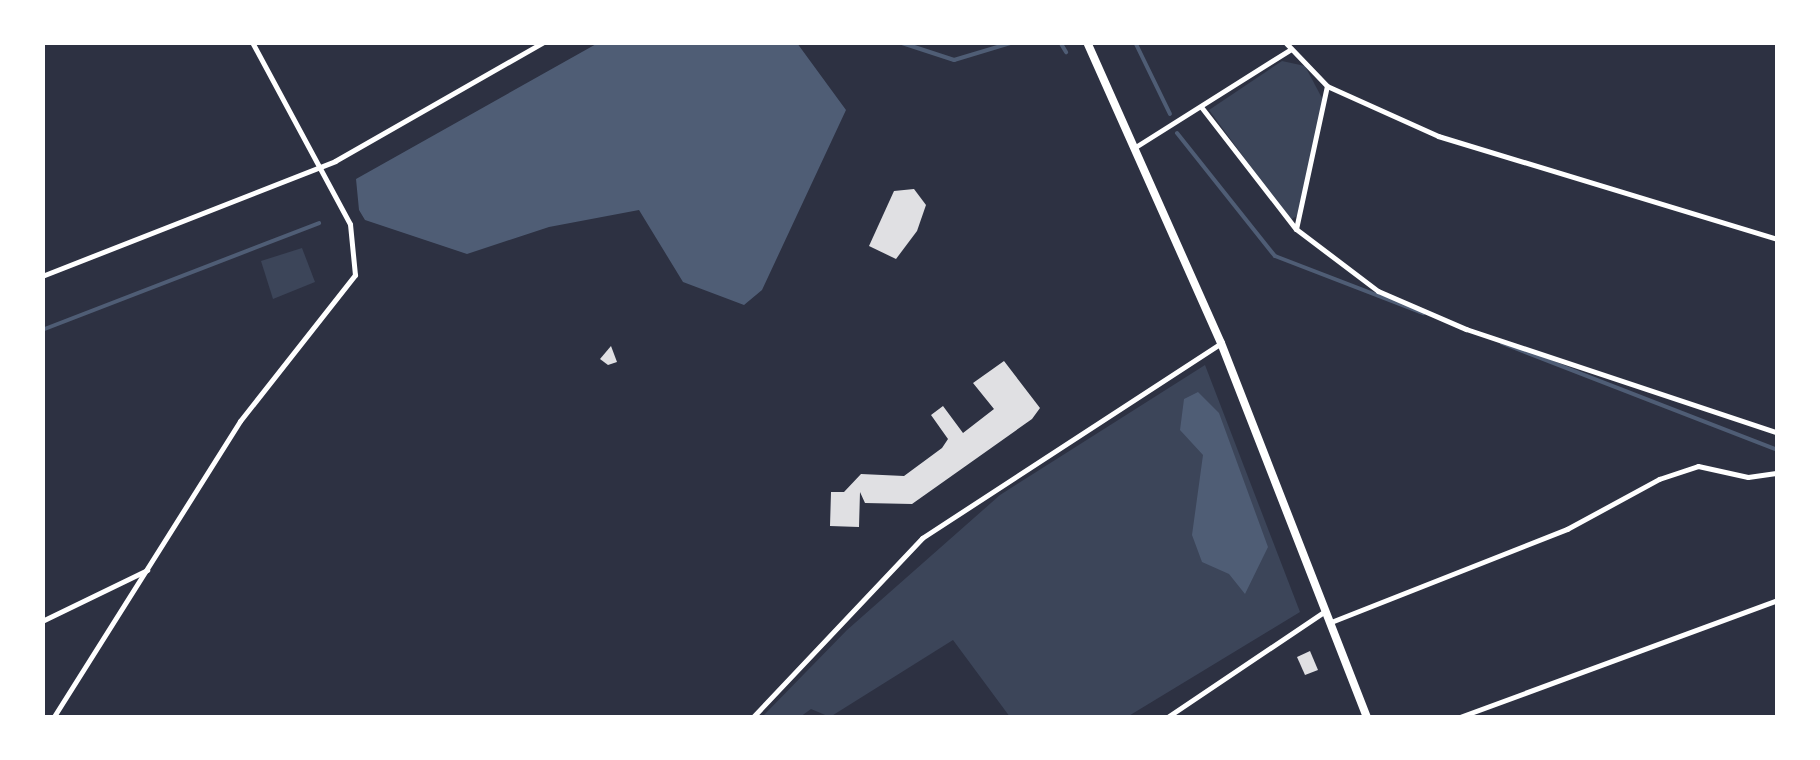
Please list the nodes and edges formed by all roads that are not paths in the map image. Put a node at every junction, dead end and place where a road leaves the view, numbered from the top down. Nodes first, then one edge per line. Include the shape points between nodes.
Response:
1 (252, 42) edge
2 (544, 42) edge
3 (1087, 42) edge
4 (1285, 42) edge
5 (1291, 50) junction
6 (1327, 86) junction
7 (1202, 108) junction
8 (1138, 146) junction
9 (316, 169) junction
10 (1296, 230) junction
11 (1778, 239) edge
12 (42, 276) edge
13 (1221, 343) junction
14 (1778, 433) edge
15 (1778, 473) edge
16 (149, 569) junction
17 (1778, 600) edge
18 (1325, 610) junction
19 (42, 621) edge
20 (1330, 622) junction
21 (52, 718) edge
22 (752, 718) edge
23 (1166, 718) edge
24 (1367, 718) edge
25 (1457, 718) edge

1 - 9 street
2 - 9 street
3 - 8 main road
4 - 5 street
5 - 6 street
5 - 7 street
6 - 10 street
6 - 11 street via 1438,136
7 - 8 street
7 - 10 street
8 - 13 main road
9 - 12 street
9 - 16 street via 355,239 356,275 240,421
10 - 14 street via 1378,291 1466,329
13 - 18 main road
13 - 22 street via 922,538
15 - 20 street via 1748,478 1698,466 1658,479 1567,528
16 - 19 street
16 - 21 street
17 - 25 street
18 - 20 main road
18 - 23 street
20 - 24 main road

